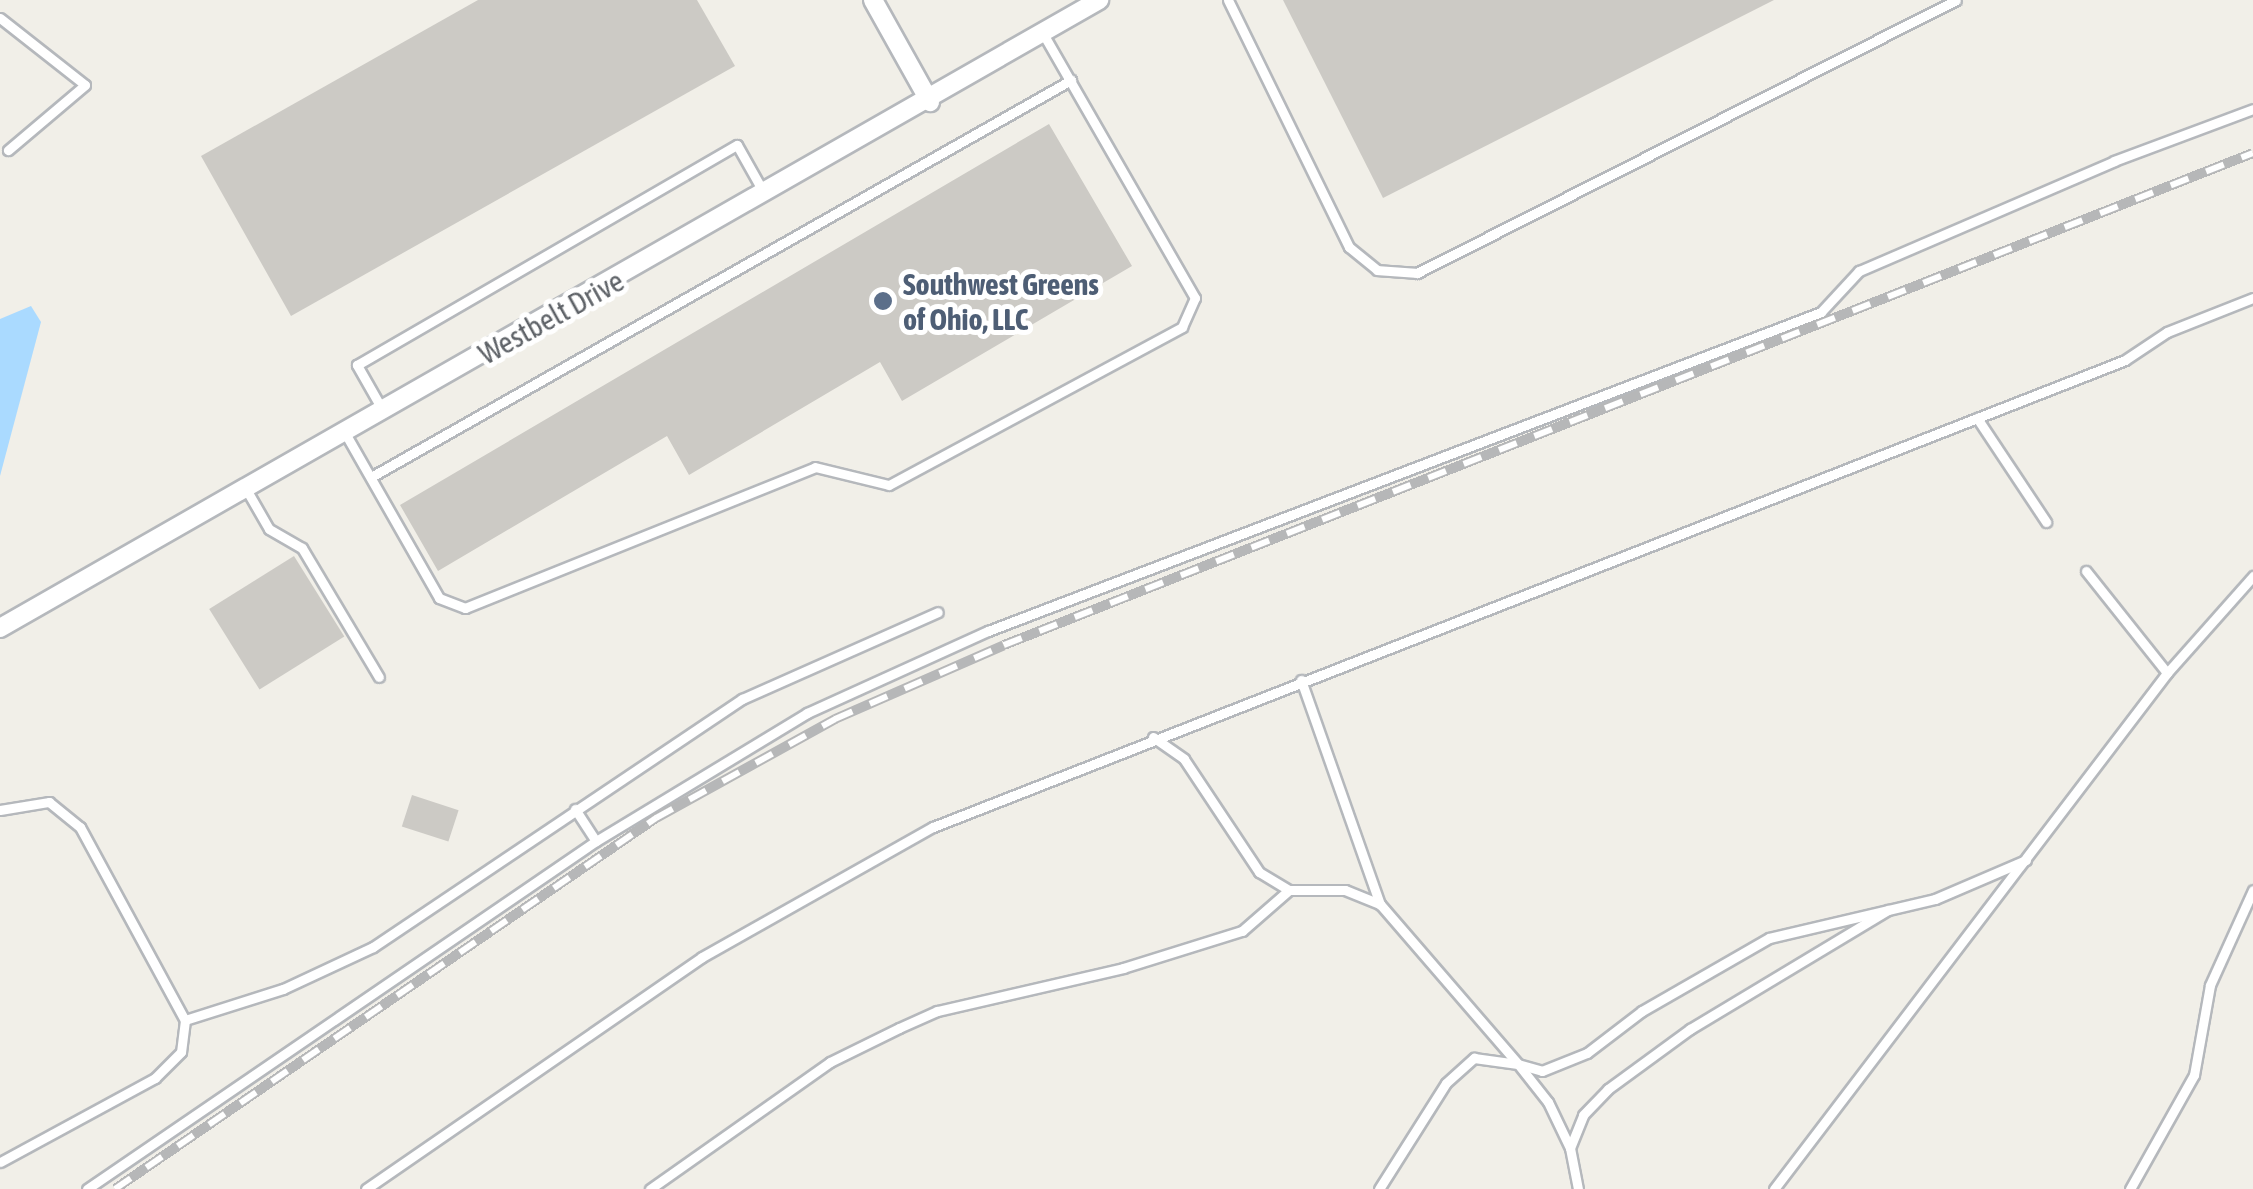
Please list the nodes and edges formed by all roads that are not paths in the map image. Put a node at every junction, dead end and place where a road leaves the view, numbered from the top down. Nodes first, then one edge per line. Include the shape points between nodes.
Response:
1 (873, 0) edge
2 (1099, 0) edge
3 (1228, 0) edge
4 (1956, 0) edge
5 (0, 18) edge
6 (1045, 36) junction
7 (1071, 80) junction
8 (930, 102) junction
9 (2253, 109) edge
10 (8, 150) dead end
11 (765, 196) junction
12 (2253, 298) edge
13 (384, 411) junction
14 (1977, 418) junction
15 (345, 433) junction
16 (371, 477) junction
17 (246, 489) junction
18 (2046, 522) dead end
19 (2086, 572) dead end
20 (2253, 576) edge
21 (938, 612) dead end
22 (0, 628) edge
23 (2167, 674) junction
24 (378, 677) dead end
25 (1301, 680) junction
26 (1153, 737) junction
27 (574, 809) junction
28 (0, 810) edge
29 (596, 841) junction
30 (2026, 860) junction
31 (1290, 890) junction
32 (2253, 890) edge
33 (1380, 904) junction
34 (1895, 906) junction
35 (185, 1020) junction
36 (1518, 1064) junction
37 (1570, 1148) junction
38 (0, 1162) edge
39 (380, 1179) junction
40 (87, 1189) edge
41 (366, 1189) edge
42 (388, 1189) edge
43 (650, 1189) edge
44 (1379, 1189) edge
45 (1578, 1189) edge
46 (1774, 1189) edge
47 (2130, 1189) edge

1 - 8 street
2 - 6 street, Westbelt Drive
3 - 4 lane via 1350,246 1377,270 1417,273
5 - 10 lane via 85,85
6 - 7 lane
6 - 8 street, Westbelt Drive
7 - 16 lane
7 - 16 lane via 1195,298 1182,327 889,484 815,467 465,608 440,598
8 - 11 street, Westbelt Drive
9 - 29 lane via 1859,271 1821,312 909,664 720,760
11 - 13 street, Westbelt Drive
11 - 13 lane via 736,146 357,364
12 - 14 lane via 2167,332 2125,360
13 - 15 street, Westbelt Drive
14 - 18 lane
14 - 25 lane
15 - 16 lane
15 - 17 street, Westbelt Drive
17 - 22 street, Westbelt Drive
17 - 24 lane via 270,530 302,548
19 - 23 lane
20 - 23 lane
21 - 27 lane via 742,700
23 - 30 lane
25 - 26 lane
25 - 33 lane
26 - 31 lane via 1184,760 1259,872
26 - 39 lane via 933,827 778,909
27 - 29 lane
27 - 35 lane via 373,947 283,989
28 - 35 lane via 28,801 64,810
29 - 40 lane
30 - 34 lane via 1935,899
30 - 46 lane
31 - 33 lane via 1345,890
31 - 43 lane via 1242,931 1123,968 936,1012 899,1028 830,1062
32 - 47 lane via 2210,985 2194,1074
33 - 36 lane
34 - 36 lane via 1768,938 1700,974 1561,1068
34 - 37 lane via 1690,1028 1608,1089 1583,1115
35 - 38 lane via 181,1052 155,1078
36 - 37 lane via 1548,1102
36 - 44 lane via 1495,1056 1464,1064
37 - 45 lane
39 - 41 lane
39 - 42 lane

